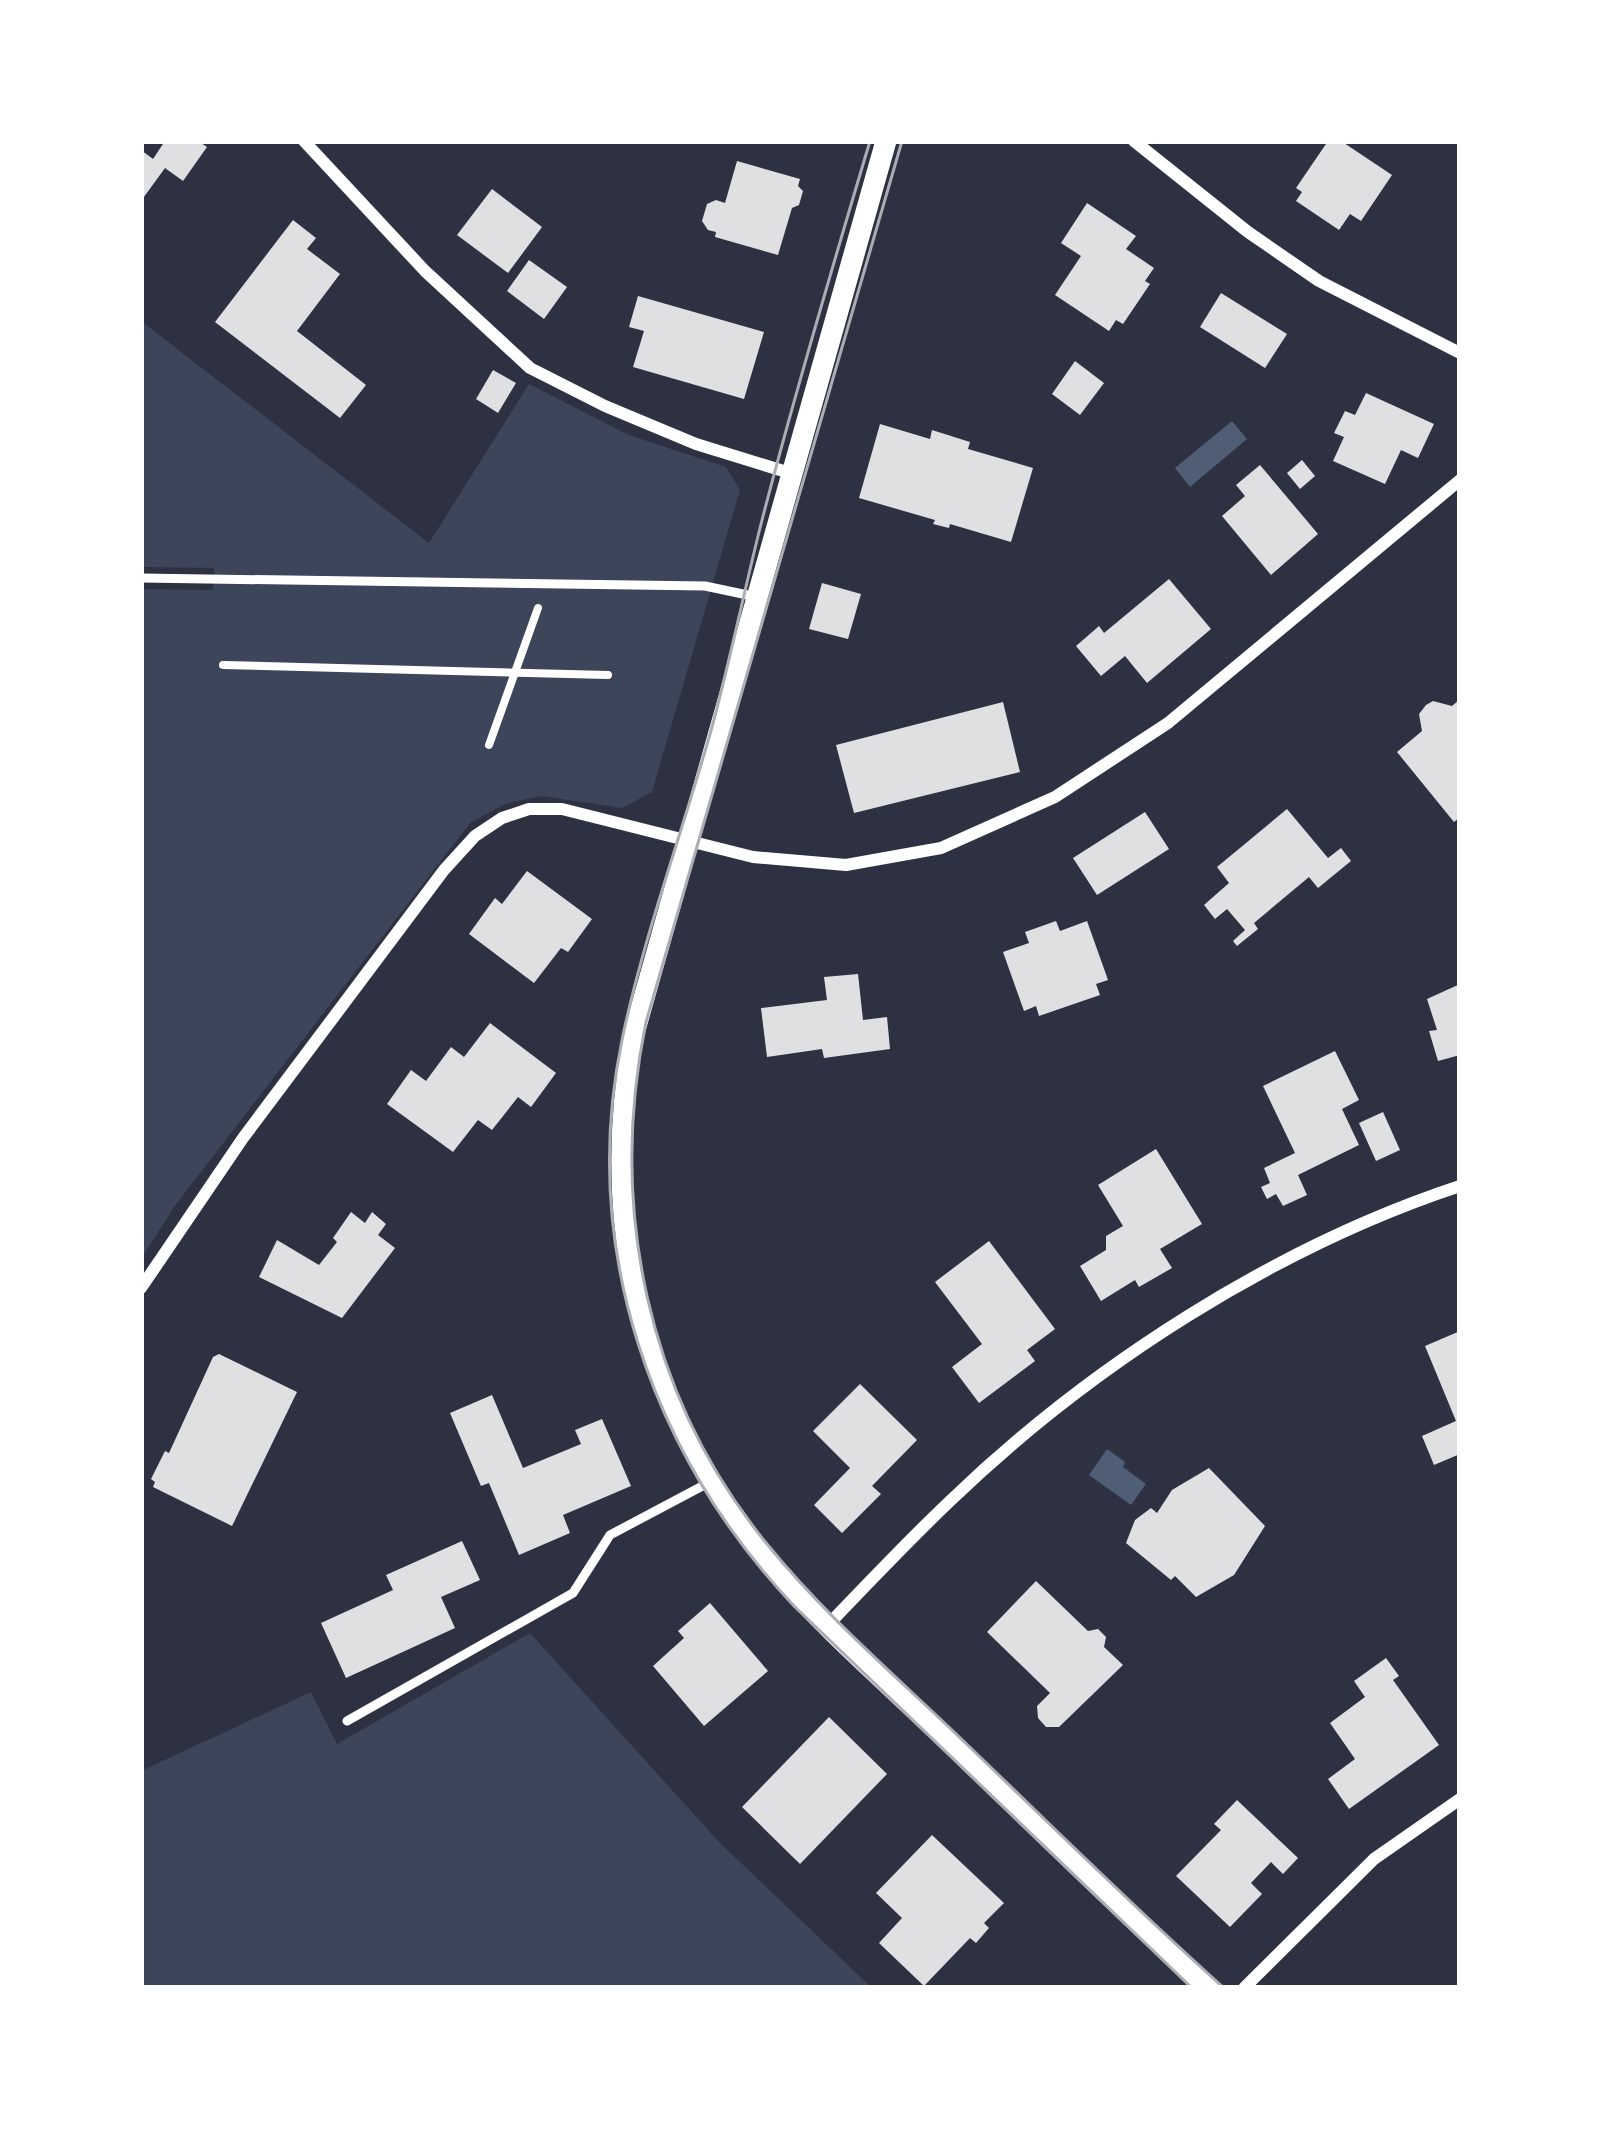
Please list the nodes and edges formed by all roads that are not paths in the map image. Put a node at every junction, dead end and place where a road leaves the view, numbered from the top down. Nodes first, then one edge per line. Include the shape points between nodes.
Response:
1 (304, 141) edge
2 (886, 141) edge
3 (1134, 141) edge
4 (1460, 353) edge
5 (790, 473) junction
6 (1460, 480) edge
7 (141, 578) edge
8 (757, 597) junction
9 (688, 840) junction
10 (1460, 1186) edge
11 (141, 1288) edge
12 (710, 1482) junction
13 (828, 1624) junction
14 (346, 1721) dead end
15 (1460, 1799) edge
16 (1208, 1988) edge
17 (1244, 1988) edge

1 - 5 street via 425,272 530,368 696,444
2 - 5 street
3 - 4 street via 1319,280
5 - 8 street
6 - 9 street via 1168,723 1055,797 941,848 846,865 752,857
7 - 8 lane via 705,586
8 - 9 street
9 - 11 street via 562,809 529,809 475,836 243,1138
9 - 12 street via 633,1037 620,1182 646,1339
10 - 13 street via 1294,1254 1173,1326 952,1499
12 - 13 street via 759,1551
12 - 14 lane via 610,1534 573,1593
13 - 16 street
15 - 17 street via 1374,1859

